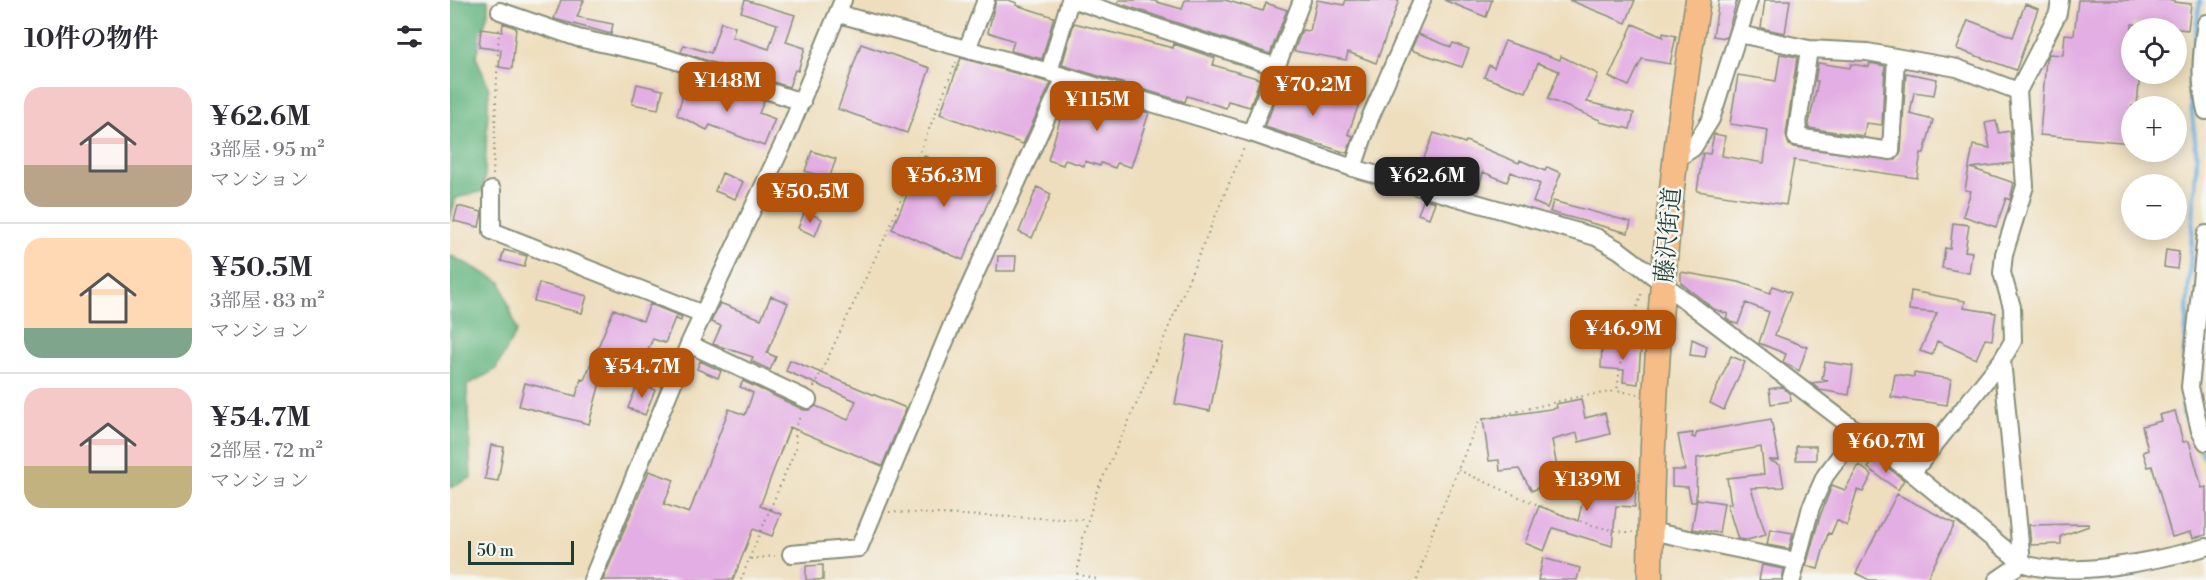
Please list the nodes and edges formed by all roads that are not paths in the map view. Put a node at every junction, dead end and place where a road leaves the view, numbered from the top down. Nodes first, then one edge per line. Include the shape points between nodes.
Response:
1 (986, 0) edge
2 (1070, 0) edge
3 (1074, 0) edge
4 (1302, 0) edge
5 (1422, 0) edge
6 (1698, 0) edge
7 (1749, 0) edge
8 (2060, 0) edge
9 (841, 7) edge
10 (500, 11) road end
11 (2206, 23) edge
12 (1739, 34) junction
13 (964, 48) junction
14 (1809, 49) junction
15 (1896, 57) junction
16 (1277, 68) junction
17 (1057, 75) junction
18 (2018, 91) junction
19 (802, 102) junction
20 (2206, 111) edge
21 (1251, 133) junction
22 (1675, 160) junction
23 (1353, 168) junction
24 (492, 190) road end
25 (2206, 234) edge
26 (1656, 277) junction
27 (703, 314) junction
28 (689, 344) junction
29 (2002, 360) junction
30 (808, 400) road end
31 (1858, 432) junction
32 (2206, 442) edge
33 (1912, 473) junction
34 (1650, 531) junction
35 (2206, 547) edge
36 (791, 554) road end
37 (1796, 561) junction
38 (2022, 563) junction
39 (2118, 573) edge
40 (592, 580) edge
41 (1650, 580) edge
42 (1792, 580) edge
43 (1997, 580) edge

1 - 13 street
2 - 17 street
3 - 16 street
4 - 16 street
5 - 23 street via 1370,118
6 - 22 highway, 藤沢街道
7 - 12 street
8 - 18 street via 2058,13
9 - 13 street
9 - 19 street
10 - 19 street via 578,38 661,56
11 - 20 street via 2199,67
12 - 14 street
12 - 22 street via 1711,119 1693,148
13 - 17 street
14 - 15 street
14 - 15 street via 1796,136 1891,151
15 - 18 street via 1957,68
16 - 21 street
17 - 21 street
17 - 36 street via 859,548
18 - 29 street via 2025,186 2004,254 2002,273 2012,307 2013,341
19 - 27 street
21 - 23 street
22 - 26 highway, 藤沢街道
23 - 26 street via 1596,237
24 - 27 street via 492,231
25 - 32 street via 2190,387
26 - 31 street
26 - 34 highway, 藤沢街道
27 - 28 street
28 - 30 street
28 - 40 street
29 - 33 street
29 - 38 street
31 - 33 street
31 - 37 street via 1825,476 1811,507
33 - 38 street
34 - 37 street
34 - 41 highway, 藤沢街道
35 - 39 street
37 - 42 street
38 - 39 street via 2038,569
38 - 43 street

